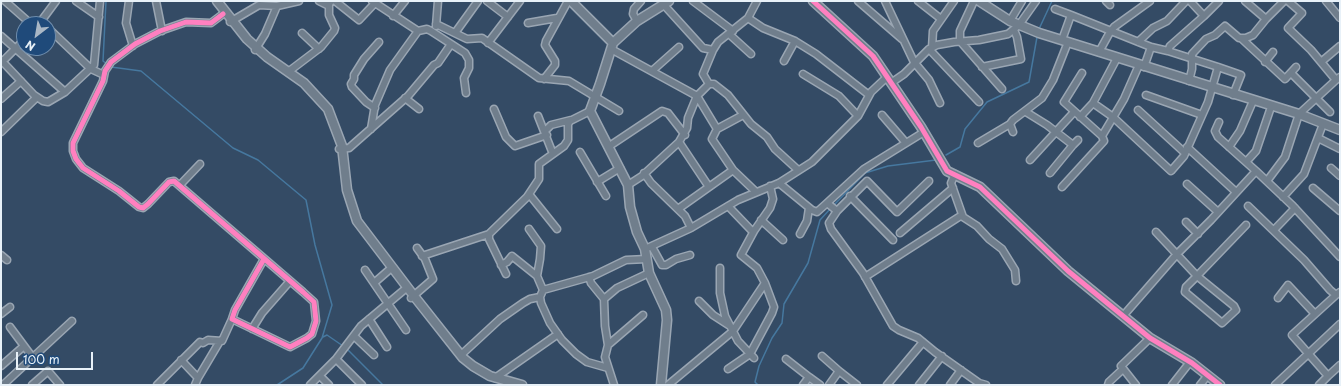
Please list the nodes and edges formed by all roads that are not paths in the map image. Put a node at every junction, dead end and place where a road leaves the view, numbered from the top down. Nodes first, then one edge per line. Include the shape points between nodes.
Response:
1 (5, 1) edge
2 (56, 1) edge
3 (76, 1) edge
4 (100, 1) edge
5 (129, 1) edge
6 (156, 1) edge
7 (213, 1) edge
8 (217, 1) edge
9 (299, 1) edge
10 (319, 1) edge
11 (335, 1) edge
12 (405, 1) edge
13 (438, 1) edge
14 (478, 1) edge
15 (487, 1) edge
16 (520, 1) edge
17 (568, 1) edge
18 (641, 1) edge
19 (693, 1) edge
20 (757, 1) edge
21 (813, 1) edge
22 (858, 1) edge
23 (885, 1) edge
24 (918, 1) edge
25 (954, 1) edge
26 (974, 1) edge
27 (979, 1) edge
28 (1022, 1) edge
29 (1036, 1) edge
30 (1150, 1) edge
31 (1186, 1) edge
32 (1190, 1) edge
33 (1219, 1) edge
34 (1284, 1) edge
35 (1288, 1) edge
36 (1326, 1) edge
37 (373, 2) edge
38 (576, 2) edge
39 (1248, 2) edge
40 (260, 3) edge
41 (666, 3) edge
42 (330, 4) edge
43 (277, 6) junction
44 (1055, 9) dead end
45 (223, 14) junction
46 (1071, 15) junction
47 (22, 16) edge
48 (46, 16) edge
49 (393, 16) junction
50 (1204, 16) junction
51 (1339, 16) edge
52 (98, 17) junction
53 (508, 17) junction
54 (557, 18) junction
55 (748, 18) junction
56 (942, 19) junction
57 (1266, 19) junction
58 (636, 20) junction
59 (1010, 21) junction
60 (231, 22) junction
61 (528, 22) dead end
62 (436, 24) junction
63 (1017, 27) junction
64 (162, 31) junction
65 (418, 31) junction
66 (731, 32) junction
67 (1110, 32) junction
68 (302, 33) dead end
69 (435, 33) junction
70 (454, 33) junction
71 (1, 36) edge
72 (56, 36) edge
73 (1242, 39) junction
74 (795, 41) junction
75 (960, 41) junction
76 (1065, 41) junction
77 (380, 42) dead end
78 (905, 42) junction
79 (1138, 42) junction
80 (488, 43) junction
81 (451, 44) junction
82 (133, 46) junction
83 (612, 46) junction
84 (1340, 46) edge
85 (680, 47) dead end
86 (1151, 47) junction
87 (931, 48) junction
88 (16, 49) joint
89 (256, 49) junction
90 (319, 49) junction
91 (713, 50) junction
92 (1168, 51) junction
93 (1099, 52) junction
94 (1273, 52) dead end
95 (751, 54) dead end
96 (24, 56) edge
97 (1117, 58) junction
98 (1190, 58) junction
99 (1, 61) edge
100 (784, 61) dead end
101 (914, 62) junction
102 (1266, 62) junction
103 (1321, 62) junction
104 (1142, 66) junction
105 (982, 67) junction
106 (1218, 67) junction
107 (1296, 67) dead end
108 (91, 69) junction
109 (652, 71) junction
110 (288, 72) junction
111 (105, 73) junction
112 (1082, 73) dead end
113 (1291, 73) junction
114 (802, 74) dead end
115 (544, 79) junction
116 (1338, 79) edge
117 (889, 80) junction
118 (21, 81) junction
119 (1189, 81) junction
120 (709, 84) junction
121 (1212, 88) junction
122 (1002, 89) dead end
123 (65, 92) junction
124 (466, 93) dead end
125 (869, 95) junction
126 (1146, 95) dead end
127 (1233, 95) junction
128 (697, 96) junction
129 (37, 97) junction
130 (595, 97) junction
131 (405, 98) junction
132 (1316, 98) junction
133 (1, 99) edge
134 (1253, 101) junction
135 (979, 102) dead end
136 (1093, 102) junction
137 (940, 103) dead end
138 (1271, 107) junction
139 (374, 108) junction
140 (419, 109) dead end
141 (494, 109) dead end
142 (1138, 110) dead end
143 (590, 111) junction
144 (619, 111) dead end
145 (1026, 112) junction
146 (1074, 112) junction
147 (1330, 112) dead end
148 (1298, 114) junction
149 (743, 115) junction
150 (1202, 115) junction
151 (538, 116) dead end
152 (858, 116) junction
153 (882, 116) dead end
154 (1080, 117) junction
155 (1113, 117) junction
156 (571, 120) junction
157 (1219, 122) dead end
158 (1010, 124) junction
159 (1323, 124) junction
160 (371, 129) junction
161 (717, 129) junction
162 (1340, 130) edge
163 (1056, 131) junction
164 (1, 132) edge
165 (924, 132) junction
166 (1013, 132) dead end
167 (546, 133) junction
168 (685, 135) junction
169 (1102, 136) junction
170 (1318, 138) junction
171 (679, 142) junction
172 (906, 143) junction
173 (978, 143) dead end
174 (608, 147) junction
175 (1229, 147) junction
176 (341, 149) junction
177 (1340, 149) edge
178 (1186, 150) junction
179 (580, 152) dead end
180 (553, 154) junction
181 (1030, 160) dead end
182 (1246, 162) junction
183 (200, 164) dead end
184 (620, 168) junction
185 (1331, 168) dead end
186 (732, 170) junction
187 (798, 170) junction
188 (1256, 171) junction
189 (1050, 173) dead end
190 (644, 174) junction
191 (954, 174) junction
192 (1340, 176) edge
193 (929, 181) dead end
194 (1267, 181) junction
195 (597, 182) junction
196 (779, 183) junction
197 (1187, 184) dead end
198 (180, 185) junction
199 (628, 185) junction
200 (770, 186) junction
201 (709, 187) junction
202 (1062, 187) dead end
203 (952, 188) junction
204 (1313, 188) dead end
205 (756, 192) junction
206 (1236, 192) junction
207 (529, 194) junction
208 (606, 196) dead end
209 (850, 196) junction
210 (1283, 196) junction
211 (728, 206) junction
212 (1248, 206) dead end
213 (833, 207) junction
214 (809, 208) junction
215 (1295, 208) junction
216 (678, 209) junction
217 (1340, 211) edge
218 (1218, 212) junction
219 (962, 215) junction
220 (761, 220) junction
221 (1186, 222) dead end
222 (1246, 225) dead end
223 (691, 228) junction
224 (529, 229) dead end
225 (557, 229) dead end
226 (1274, 230) junction
227 (754, 231) junction
228 (1156, 232) dead end
229 (900, 233) dead end
230 (489, 234) junction
231 (800, 234) dead end
232 (1198, 234) junction
233 (783, 240) dead end
234 (893, 240) dead end
235 (417, 248) dead end
236 (649, 248) junction
237 (1, 254) edge
238 (1177, 254) junction
239 (422, 256) junction
240 (690, 256) dead end
241 (1340, 257) edge
242 (264, 259) junction
243 (647, 259) junction
244 (7, 260) dead end
245 (501, 265) junction
246 (720, 268) dead end
247 (365, 270) dead end
248 (389, 270) junction
249 (649, 273) junction
250 (506, 274) dead end
251 (536, 276) junction
252 (1197, 276) junction
253 (589, 277) junction
254 (865, 277) junction
255 (290, 281) junction
256 (1016, 281) dead end
257 (374, 283) junction
258 (765, 283) junction
259 (404, 290) junction
260 (543, 290) junction
261 (1338, 293) edge
262 (412, 297) junction
263 (540, 297) junction
264 (1278, 298) dead end
265 (604, 299) junction
266 (699, 301) dead end
267 (388, 304) junction
268 (10, 307) dead end
269 (1, 314) edge
270 (1315, 314) junction
271 (643, 315) dead end
272 (1123, 316) junction
273 (232, 319) junction
274 (369, 319) junction
275 (72, 321) dead end
276 (1340, 324) edge
277 (10, 327) dead end
278 (252, 329) junction
279 (732, 329) junction
280 (406, 330) dead end
281 (558, 334) junction
282 (354, 336) junction
283 (1150, 338) junction
284 (220, 342) junction
285 (923, 342) junction
286 (608, 345) junction
287 (24, 346) junction
288 (387, 347) dead end
289 (1308, 353) junction
290 (374, 355) dead end
291 (461, 355) junction
292 (752, 356) junction
293 (822, 356) dead end
294 (942, 356) junction
295 (33, 358) junction
296 (336, 358) junction
297 (786, 359) dead end
298 (181, 360) junction
299 (1190, 362) junction
300 (1340, 365) edge
301 (1, 366) edge
302 (608, 368) junction
303 (728, 369) dead end
304 (1123, 369) junction
305 (961, 370) junction
306 (839, 371) junction
307 (1208, 375) junction
308 (320, 376) junction
309 (1328, 376) junction
310 (809, 377) junction
311 (198, 378) junction
312 (495, 378) junction
313 (3, 385) edge
314 (32, 385) edge
315 (60, 385) edge
316 (157, 385) edge
317 (195, 385) edge
318 (310, 385) edge
319 (329, 385) edge
320 (362, 385) edge
321 (511, 385) edge
322 (522, 385) edge
323 (614, 385) edge
324 (662, 385) edge
325 (668, 385) edge
326 (803, 385) edge
327 (820, 385) edge
328 (829, 385) edge
329 (857, 385) edge
330 (888, 385) edge
331 (919, 385) edge
332 (950, 385) edge
333 (984, 385) edge
334 (1108, 385) edge
335 (1136, 385) edge
336 (1172, 385) edge
337 (1200, 385) edge
338 (1220, 385) edge
339 (1275, 385) edge
340 (1318, 385) edge

1 - 47 street
2 - 48 street
3 - 52 street
4 - 52 street
5 - 82 street via 126,23
6 - 64 street
7 - 45 street
8 - 60 street
9 - 43 street
10 - 42 street
11 - 37 street via 359,20
12 - 49 street
13 - 62 street
14 - 70 street
15 - 53 street
16 - 53 street
17 - 54 street
18 - 58 street via 634,9
19 - 66 street
20 - 55 street via 754,11
21 - 117 street via 873,56
22 - 78 street
23 - 78 street
24 - 56 street
25 - 56 street
26 - 75 street via 960,31
27 - 59 street
28 - 59 street
29 - 63 street
30 - 67 street
31 - 79 street via 1167,21 1153,28
32 - 50 street
33 - 50 street
34 - 57 street
35 - 103 street via 1302,13 1288,28
36 - 51 street
37 - 49 street
38 - 83 street
39 - 57 street
40 - 43 street
40 - 60 street
41 - 58 street
41 - 91 street via 703,48
42 - 90 street via 329,15 335,28
43 - 89 street
44 - 46 street
45 - 60 street
45 - 64 street via 211,23 186,22
46 - 67 street
46 - 76 street
49 - 65 street
50 - 92 street via 1170,46
52 - 108 street via 96,56
53 - 80 street
54 - 61 street
54 - 115 street via 545,45 554,56 555,65
55 - 66 street
55 - 74 street via 771,32
56 - 87 street via 933,31
57 - 73 street via 1253,35
58 - 83 street
59 - 63 street
60 - 89 street
62 - 69 street
62 - 70 street
63 - 75 street via 1008,34
63 - 76 street
63 - 105 street via 1021,59
64 - 82 street
65 - 69 street via 426,29
65 - 139 street via 390,70
66 - 91 street via 718,42
66 - 95 street
67 - 79 street
67 - 93 street
68 - 90 street
69 - 81 street
70 - 80 street via 467,39 477,37
71 - 88 street
72 - 108 street
73 - 98 street via 1225,26 1206,39
73 - 102 street
74 - 100 street
74 - 125 street
75 - 87 street
75 - 105 street
76 - 93 street
76 - 145 street via 1053,80 1042,98
77 - 139 street via 364,59 351,84
78 - 101 street
79 - 86 street
80 - 115 street
81 - 124 street via 465,53 469,60 469,68 464,78
81 - 131 street via 438,63
82 - 111 street via 111,62
83 - 109 street
83 - 130 street
84 - 103 street
85 - 109 street
86 - 92 street
86 - 104 street
87 - 101 street
87 - 135 street
88 - 99 street
89 - 110 street
89 - 176 street via 315,98 325,111
90 - 110 street
91 - 120 street via 703,74
92 - 98 street
93 - 97 street
94 - 102 street
96 - 123 street
97 - 104 street
97 - 136 street
98 - 106 street
98 - 119 street via 1192,68
99 - 118 street
101 - 117 street via 904,74
101 - 137 street via 929,80
102 - 113 street via 1285,79
103 - 116 street
104 - 119 street
104 - 155 street
105 - 122 street
106 - 121 street
106 - 127 street via 1240,75
107 - 113 street
108 - 111 street
108 - 123 street
109 - 128 street
110 - 176 street via 304,83 328,109
111 - 198 street via 73,143 76,159 83,168 119,191 138,207 143,208 148,204 169,182 174,181
112 - 146 street via 1064,102
113 - 132 street
114 - 152 street via 839,96
115 - 130 street via 569,81
116 - 132 street
117 - 125 street
117 - 165 street
118 - 129 street
118 - 133 street
119 - 121 street
120 - 128 street
120 - 149 street via 714,84 728,95
121 - 127 street
121 - 150 street
123 - 129 street via 48,102
125 - 152 street
126 - 150 street
127 - 134 street
128 - 161 street
128 - 168 street
129 - 164 street
130 - 143 street
130 - 144 street
131 - 140 street
131 - 160 street
132 - 147 street
132 - 148 street
134 - 138 street
134 - 175 street via 1240,131
136 - 154 street
136 - 155 street
138 - 148 street
138 - 182 street via 1256,151
139 - 160 street
141 - 167 street via 506,137 515,146
142 - 178 street
143 - 156 street
143 - 174 street
145 - 158 street
145 - 163 street
146 - 154 street
146 - 163 street
148 - 159 street
148 - 194 street via 1285,157
149 - 161 street
149 - 187 street
150 - 178 street
151 - 167 street
152 - 187 street via 812,162
153 - 172 street
154 - 169 street
155 - 169 street
155 - 178 street via 1171,171
156 - 167 street via 551,125
156 - 180 street via 568,124 568,140
157 - 175 street via 1215,131
158 - 166 street
158 - 173 street
159 - 162 street
159 - 170 street
160 - 176 street via 349,148
161 - 186 street via 712,137 713,143
163 - 181 street
163 - 189 street via 1075,143
165 - 172 street
165 - 191 street via 947,171
167 - 180 street
168 - 171 street
168 - 174 street via 668,113 662,111
169 - 202 street via 1104,141
170 - 177 street
170 - 210 street via 1304,174
171 - 190 street
171 - 201 street
172 - 213 street via 864,169
174 - 184 street
175 - 182 street
176 - 248 street via 344,191 354,222
176 - 262 street via 347,190 357,221
178 - 206 street
179 - 195 street
180 - 207 street via 539,164 539,179
182 - 188 street
183 - 198 street
184 - 195 street
184 - 199 street
185 - 192 street
186 - 201 street
186 - 205 street
187 - 196 street
188 - 194 street
188 - 206 street
190 - 199 street
190 - 216 street
191 - 203 street via 951,180
191 - 272 street via 980,187 1068,272
193 - 209 street via 896,212 867,180
194 - 210 street
195 - 208 street
196 - 200 street
196 - 214 street
197 - 218 street
198 - 242 street
199 - 236 street via 630,207 637,232
200 - 205 street
200 - 220 street via 773,199
201 - 216 street
203 - 219 street
203 - 229 street
204 - 217 street
205 - 211 street
206 - 218 street
207 - 225 street
207 - 230 street
209 - 213 street
209 - 234 street
210 - 215 street
211 - 223 street
211 - 227 street
212 - 226 street
213 - 214 street via 817,212
213 - 254 street via 830,226
214 - 231 street via 807,220
215 - 226 street
215 - 241 street
216 - 223 street
218 - 232 street
219 - 254 street
219 - 256 street via 1002,249 1016,270
220 - 227 street
220 - 233 street
221 - 232 street
222 - 252 street
223 - 236 street
224 - 251 street via 541,246
226 - 261 street
227 - 258 street via 741,255 757,268
228 - 238 street
230 - 239 street
230 - 245 street
232 - 238 street
235 - 239 street
236 - 240 street via 662,265
236 - 243 street
237 - 244 street
238 - 252 street
238 - 272 street
239 - 262 street via 433,279
242 - 255 street
242 - 273 street
243 - 249 street
243 - 253 street via 626,260
245 - 250 street
245 - 251 street via 508,262 512,256
246 - 279 street via 720,293 725,316
247 - 257 street
248 - 257 street
248 - 259 street
249 - 265 street via 617,288
249 - 324 street via 666,310
251 - 260 street
252 - 252 street via 1186,287 1185,292 1222,323 1236,310 1234,306
253 - 260 street
253 - 265 street
254 - 285 street via 893,326
255 - 278 street via 262,313
255 - 278 street via 314,302 316,321 312,334 290,347
257 - 267 street
258 - 279 street
258 - 292 street via 774,307
259 - 262 street
259 - 267 street
260 - 263 street
261 - 270 street
262 - 291 street
262 - 321 street via 461,360 480,375
263 - 281 street via 544,311
263 - 291 street via 530,299 500,319
264 - 270 street via 1288,285
265 - 286 street
266 - 279 street
267 - 274 street
267 - 280 street
268 - 269 street
270 - 289 street via 1292,335
271 - 286 street
272 - 283 street
273 - 278 street
273 - 284 street
274 - 282 street
274 - 288 street
275 - 295 street
276 - 289 street
277 - 287 street
279 - 292 street via 738,341
279 - 325 street
281 - 302 street via 576,354 588,362
281 - 312 street
282 - 290 street
282 - 296 street
283 - 299 street
283 - 304 street via 1124,362 1121,366
284 - 298 street via 200,342
284 - 311 street
285 - 294 street
285 - 330 street
286 - 302 street via 605,356
287 - 295 street
287 - 301 street
289 - 309 street
289 - 339 street
291 - 312 street via 481,372
292 - 303 street
293 - 306 street
294 - 305 street
294 - 331 street
295 - 313 street
296 - 308 street
296 - 320 street
297 - 310 street
298 - 311 street
298 - 316 street
299 - 307 street
299 - 336 street
300 - 309 street
302 - 323 street
304 - 334 street
304 - 335 street
305 - 332 street
305 - 333 street
306 - 328 street
306 - 329 street
307 - 337 street
307 - 338 street
308 - 318 street
308 - 319 street
309 - 340 street
310 - 326 street
310 - 327 street
311 - 317 street
312 - 322 street
314 - 315 street via 48,371

